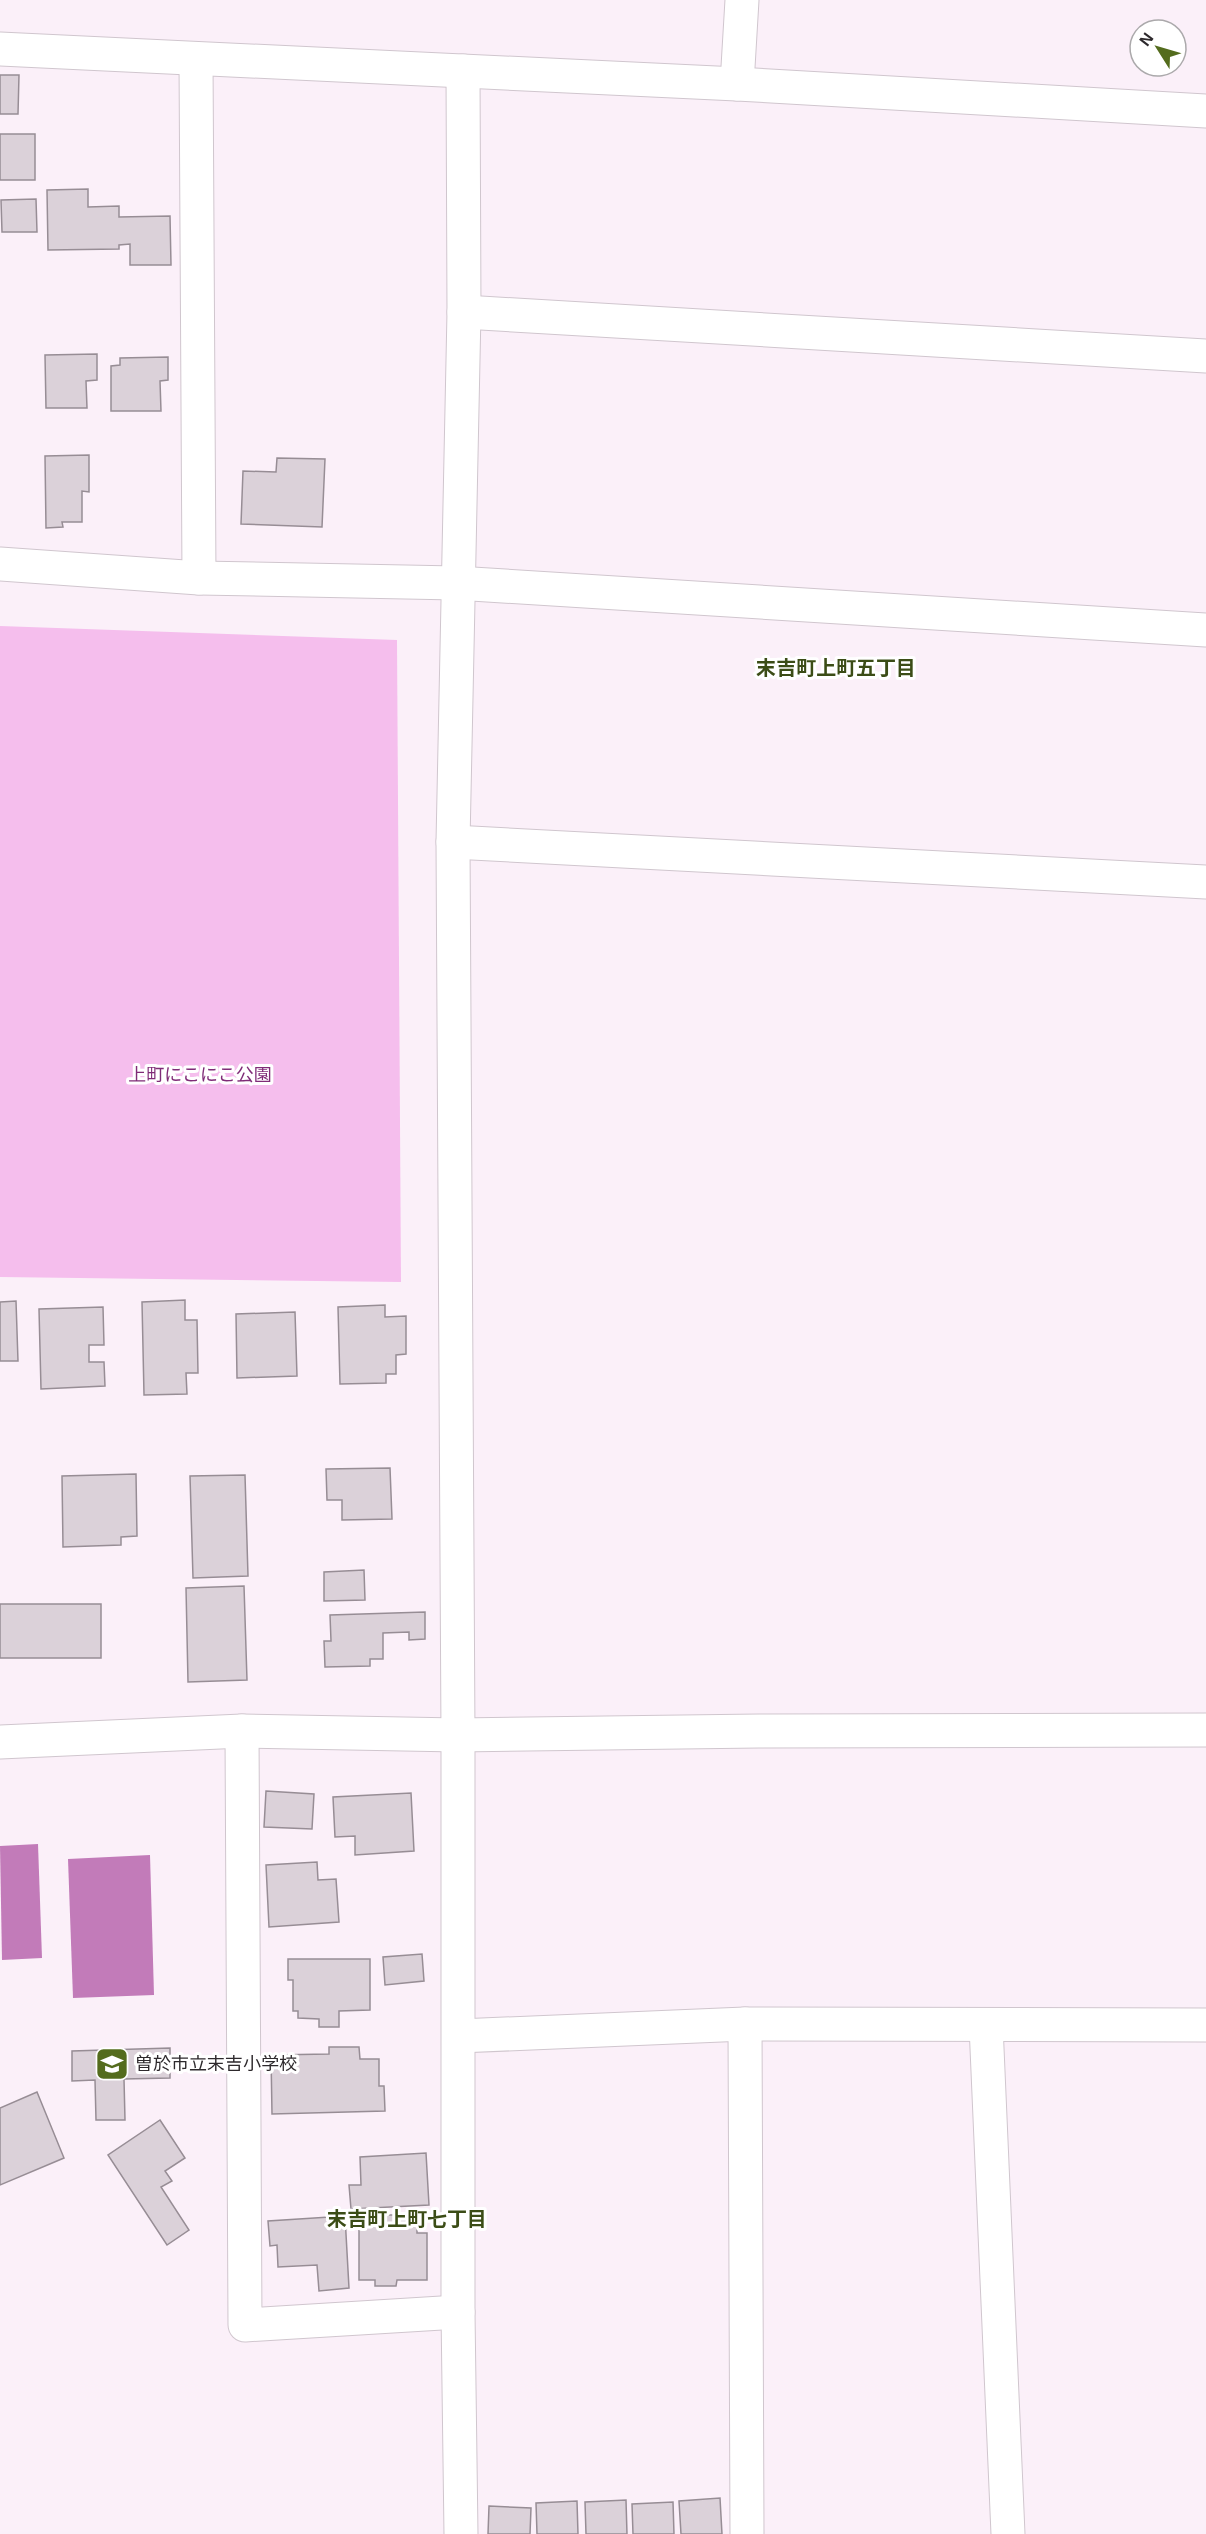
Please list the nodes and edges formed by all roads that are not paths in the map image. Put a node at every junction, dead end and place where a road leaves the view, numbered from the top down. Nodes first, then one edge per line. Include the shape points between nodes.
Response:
1 (742, 0) edge
2 (0, 49) edge
3 (196, 59) junction
4 (463, 71) junction
5 (737, 84) junction
6 (1206, 111) edge
7 (464, 312) junction
8 (1206, 356) edge
9 (0, 564) edge
10 (199, 578) junction
11 (456, 583) junction
12 (1206, 630) edge
13 (453, 842) junction
14 (1206, 882) edge
15 (1206, 1730) edge
16 (242, 1731) junction
17 (458, 1735) junction
18 (0, 1742) edge
19 (745, 2024) junction
20 (986, 2025) junction
21 (1206, 2025) edge
22 (459, 2036) junction
23 (458, 2312) junction
24 (461, 2534) edge
25 (747, 2534) edge
26 (1008, 2534) edge

1 - 5 street
2 - 3 street
3 - 4 street
3 - 10 street
4 - 5 street
4 - 7 street
5 - 6 street
7 - 8 street
7 - 11 street
9 - 10 street
10 - 11 street
11 - 12 street
11 - 13 street
13 - 14 street
13 - 17 street
15 - 17 street
16 - 17 street
16 - 18 street
16 - 23 street via 246,2325
17 - 22 street
19 - 20 street
19 - 22 street
19 - 25 street
20 - 21 street
20 - 26 street
22 - 23 street
23 - 24 street

